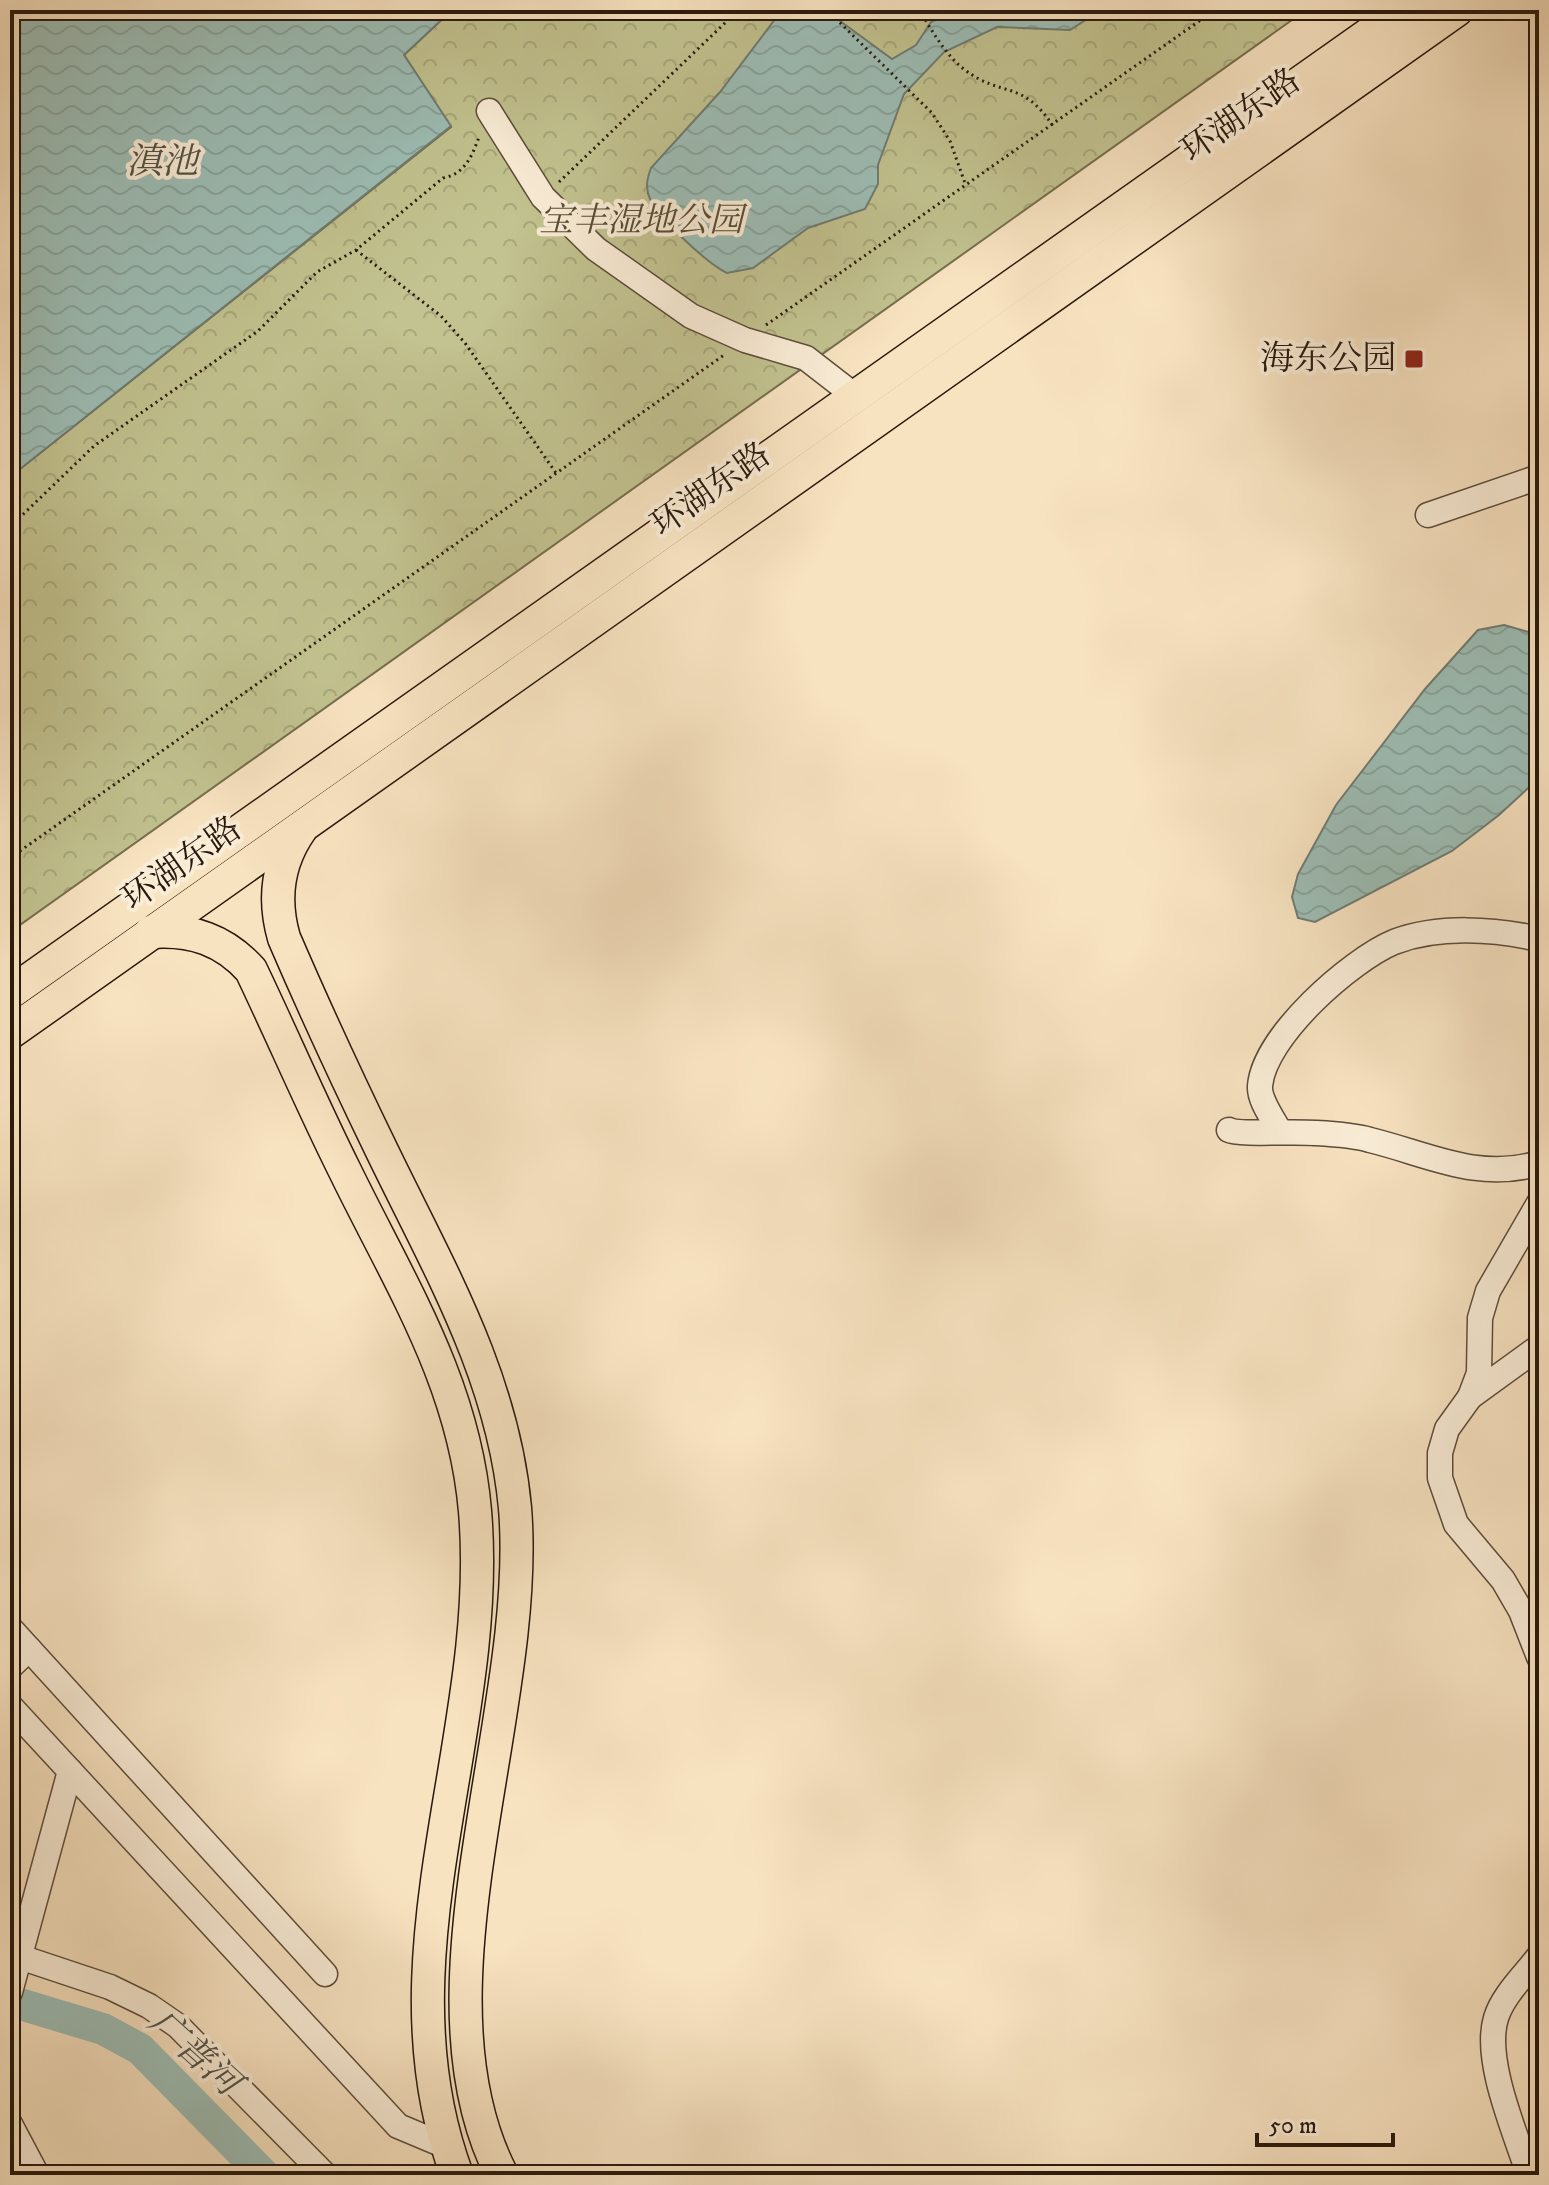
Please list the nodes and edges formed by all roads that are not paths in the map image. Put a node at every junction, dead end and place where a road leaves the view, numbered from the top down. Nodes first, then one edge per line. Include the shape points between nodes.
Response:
1 (1403, 10) edge
2 (1457, 10) edge
3 (489, 111) road end
4 (855, 396) junction
5 (1539, 477) edge
6 (1428, 515) dead end
7 (305, 823) junction
8 (151, 932) junction
9 (1539, 939) edge
10 (10, 993) edge
11 (10, 1033) edge
12 (1229, 1130) dead end
13 (1279, 1130) junction
14 (1539, 1163) edge
15 (1539, 1203) edge
16 (1539, 1347) edge
17 (1470, 1397) junction
18 (10, 1628) edge
19 (29, 1649) junction
20 (1539, 1657) edge
21 (10, 1667) edge
22 (10, 1706) edge
23 (70, 1771) junction
24 (1539, 1956) edge
25 (20, 1958) junction
26 (325, 1974) dead end
27 (10, 1992) edge
28 (14, 2131) edge
29 (452, 2161) edge
30 (26, 2167) edge
31 (325, 2175) edge
32 (502, 2175) edge
33 (1529, 2175) edge

1 - 4 main road, 环湖东路
2 - 7 main road, 环湖东路
3 - 4 street via 543,197 596,249 691,316 745,340 806,358
4 - 10 main road, 环湖东路
5 - 6 street
7 - 8 main road, 环湖东路
7 - 32 main road via 287,852 278,885 284,938 479,1350 502,1431 515,1508 512,1631 466,1988 475,2104
8 - 11 main road, 环湖东路
8 - 29 main road via 203,936 234,952 251,970 441,1363 464,1440 475,1511 476,1585 427,1987 436,2113
9 - 13 street via 1477,930 1431,934 1397,941 1359,961 1282,1036 1264,1072 1261,1097
12 - 13 street
13 - 14 street via 1368,1139 1480,1172
15 - 17 street via 1488,1291 1480,1318 1479,1373
16 - 17 street
17 - 20 street via 1447,1429 1440,1478 1456,1524 1503,1580
18 - 19 street
19 - 21 street
19 - 26 street
22 - 23 street
23 - 25 street
23 - 29 street via 398,2126
24 - 33 street via 1505,1999 1493,2039 1495,2065
25 - 27 street
25 - 31 street via 110,1987 178,2026
28 - 30 street

